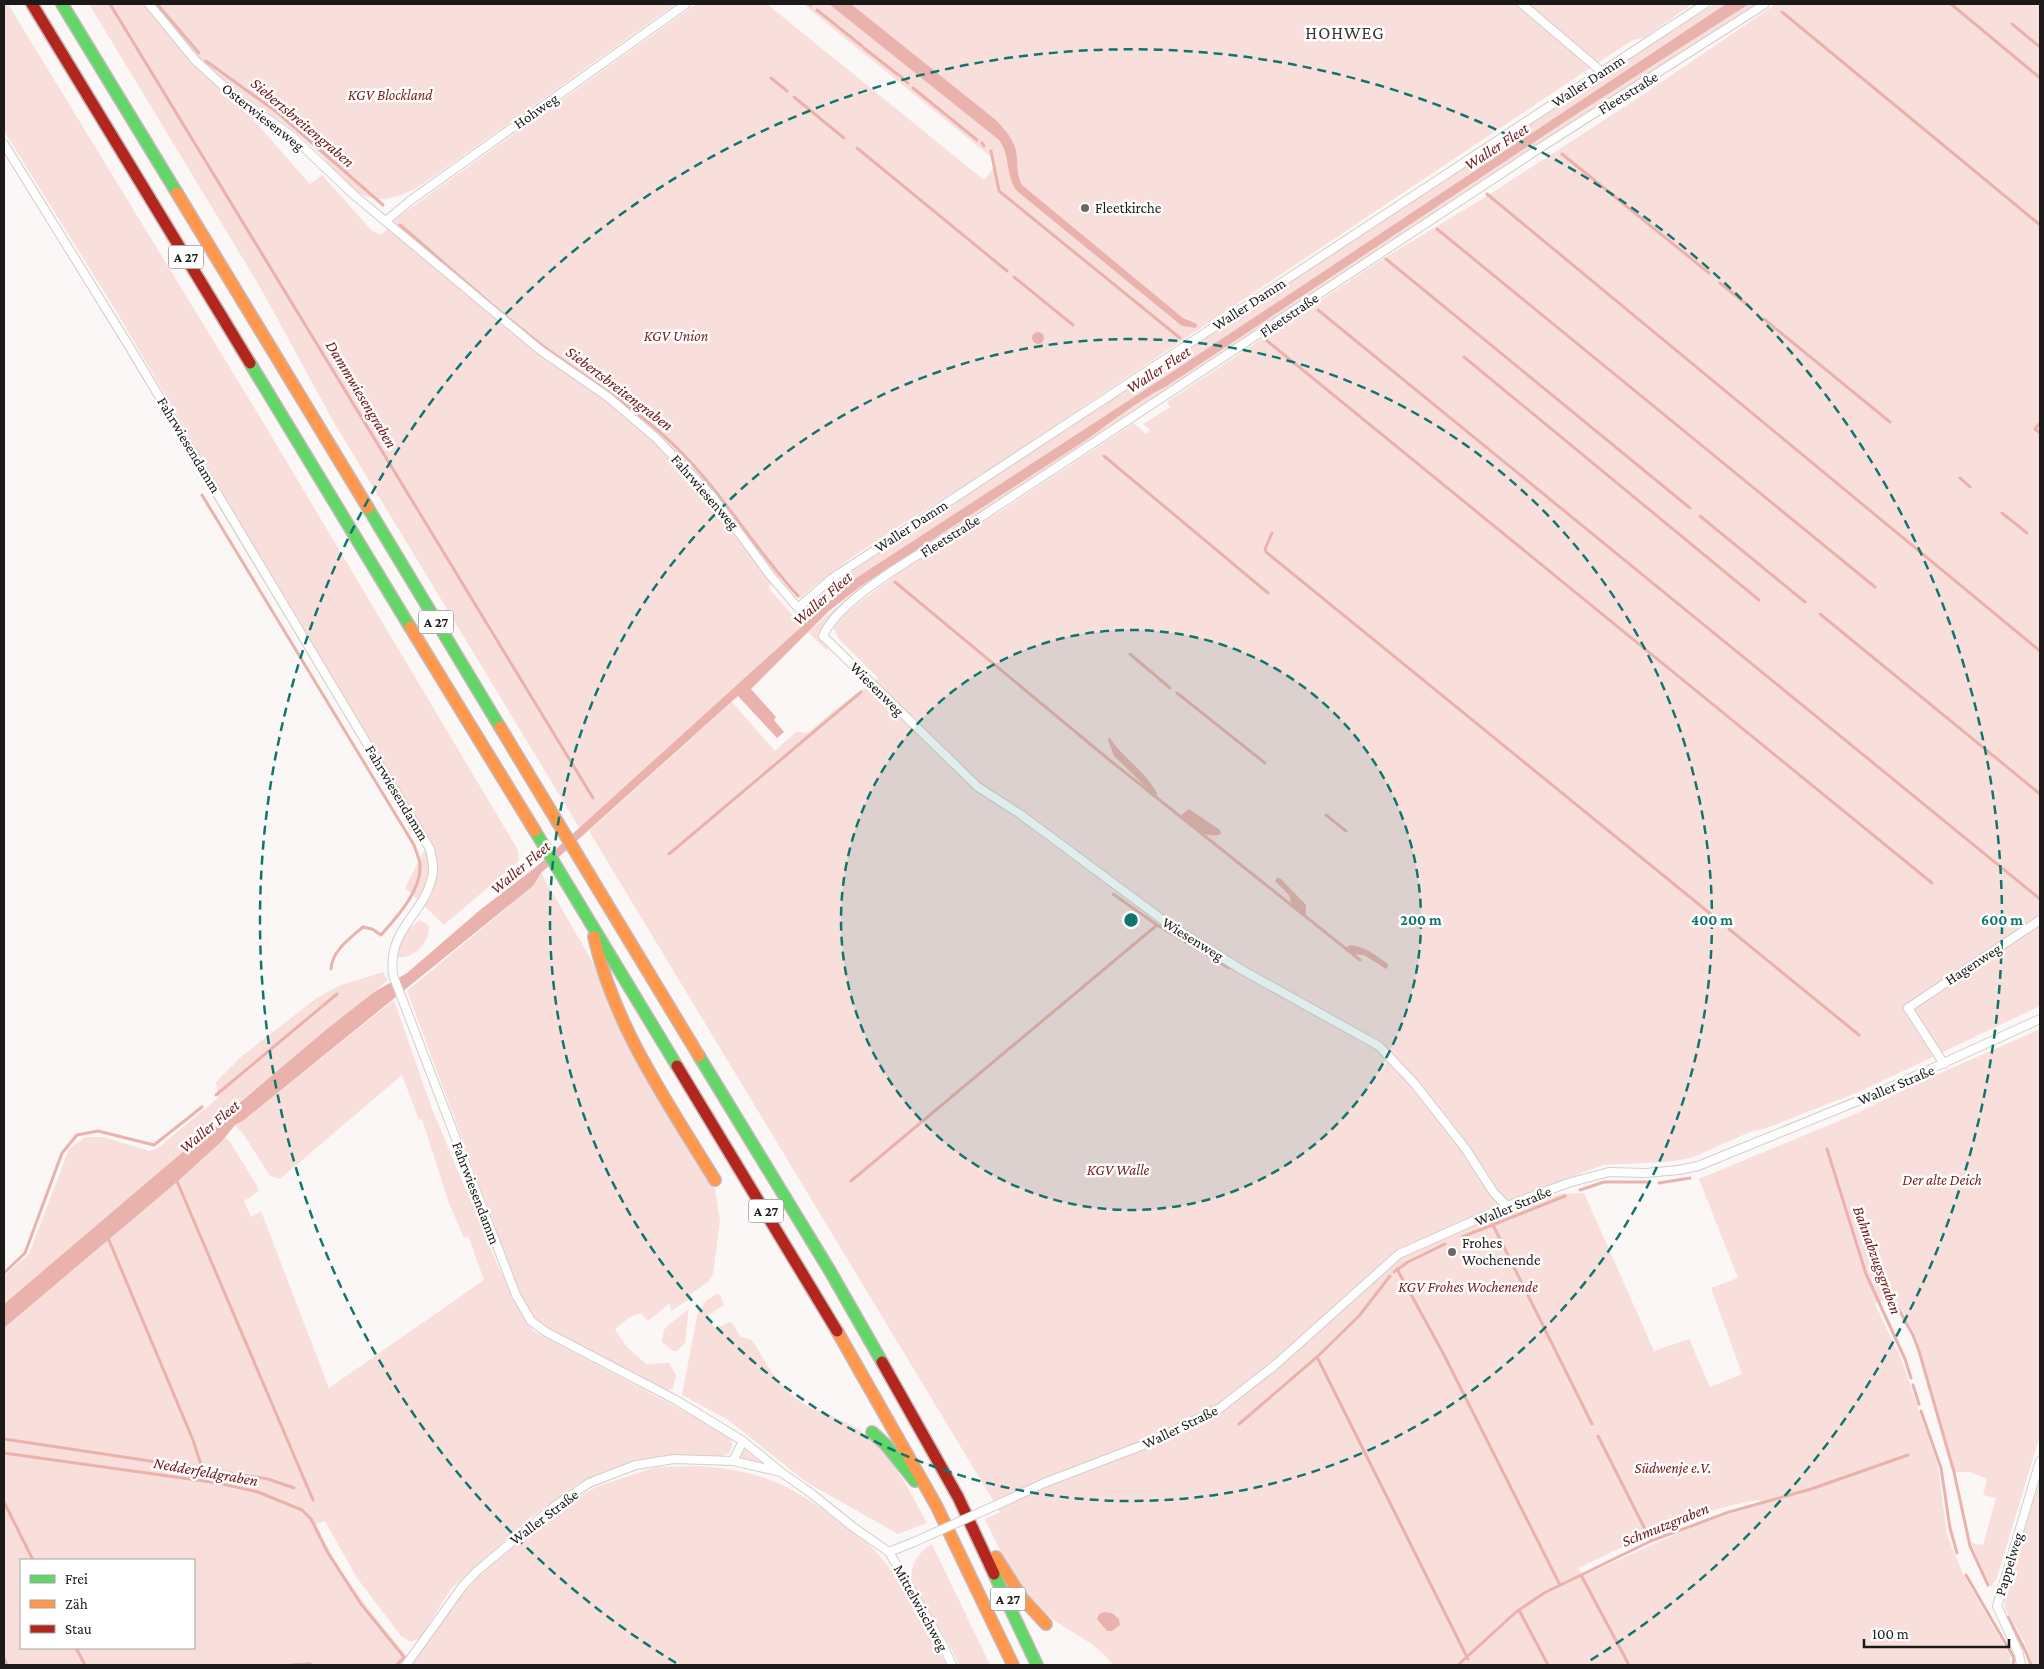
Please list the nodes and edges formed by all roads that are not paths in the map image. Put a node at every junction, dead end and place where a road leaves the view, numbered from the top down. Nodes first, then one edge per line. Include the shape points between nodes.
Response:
1 (32, 4) edge
2 (62, 4) edge
3 (149, 4) edge
4 (686, 4) edge
5 (1522, 4) edge
6 (1705, 4) edge
7 (1764, 4) edge
8 (1602, 72) junction
9 (4, 144) edge
10 (387, 220) junction
11 (798, 608) joint
12 (824, 636) joint
13 (2040, 920) edge
14 (590, 921) junction
15 (2040, 1019) edge
16 (1944, 1064) junction
17 (715, 1180) dead end
18 (1507, 1206) junction
19 (872, 1432) dead end
20 (743, 1441) junction
21 (733, 1460) junction
22 (2040, 1461) edge
23 (782, 1472) junction
24 (936, 1505) junction
25 (976, 1534) junction
26 (889, 1552) junction
27 (1046, 1624) dead end
28 (406, 1665) edge
29 (952, 1665) edge
30 (1013, 1665) edge
31 (1037, 1665) edge
32 (2021, 1665) edge

1 - 14 highway, A 27
2 - 25 highway, A 27 via 830,1271
3 - 10 street, Osterwiesenweg via 202,67 231,93 292,136 354,195
4 - 10 street, Hohweg
5 - 8 street
6 - 8 street, Waller Damm
7 - 12 street, Fleetstraße via 975,521 884,576 830,623
8 - 11 street, Waller Damm via 831,579
9 - 20 street, Fahrwiesendamm via 139,362 430,849 433,871 428,889 400,932 391,961 393,975 512,1286 531,1321 676,1400
10 - 11 street, Fahrwiesenweg via 540,350 608,397 655,437 712,496
12 - 18 street, Wiesenweg via 978,787 1020,814 1171,926 1379,1046 1414,1083 1494,1193
13 - 16 street, Hagenweg via 1908,1008
14 - 17 highway via 600,964 638,1054
14 - 24 highway, A 27 via 825,1309
15 - 16 street, Waller Straße
16 - 18 street, Waller Straße via 1698,1166 1654,1172 1609,1172 1568,1183
18 - 26 street, Waller Straße, bridge via 1399,1254 1274,1366 1220,1408 1146,1444 1044,1483
19 - 24 highway
20 - 21 street
20 - 23 street, Fahrwiesendamm
21 - 23 street, Waller Straße
21 - 28 street, Waller Straße via 674,1459 636,1465 589,1484 556,1504 462,1586
22 - 32 street, Pappelweg via 1997,1606
23 - 26 street, Waller Straße
24 - 30 highway, A 27
25 - 27 highway via 1000,1562 1022,1598
25 - 31 highway, A 27
26 - 29 street, Mittelwischweg

